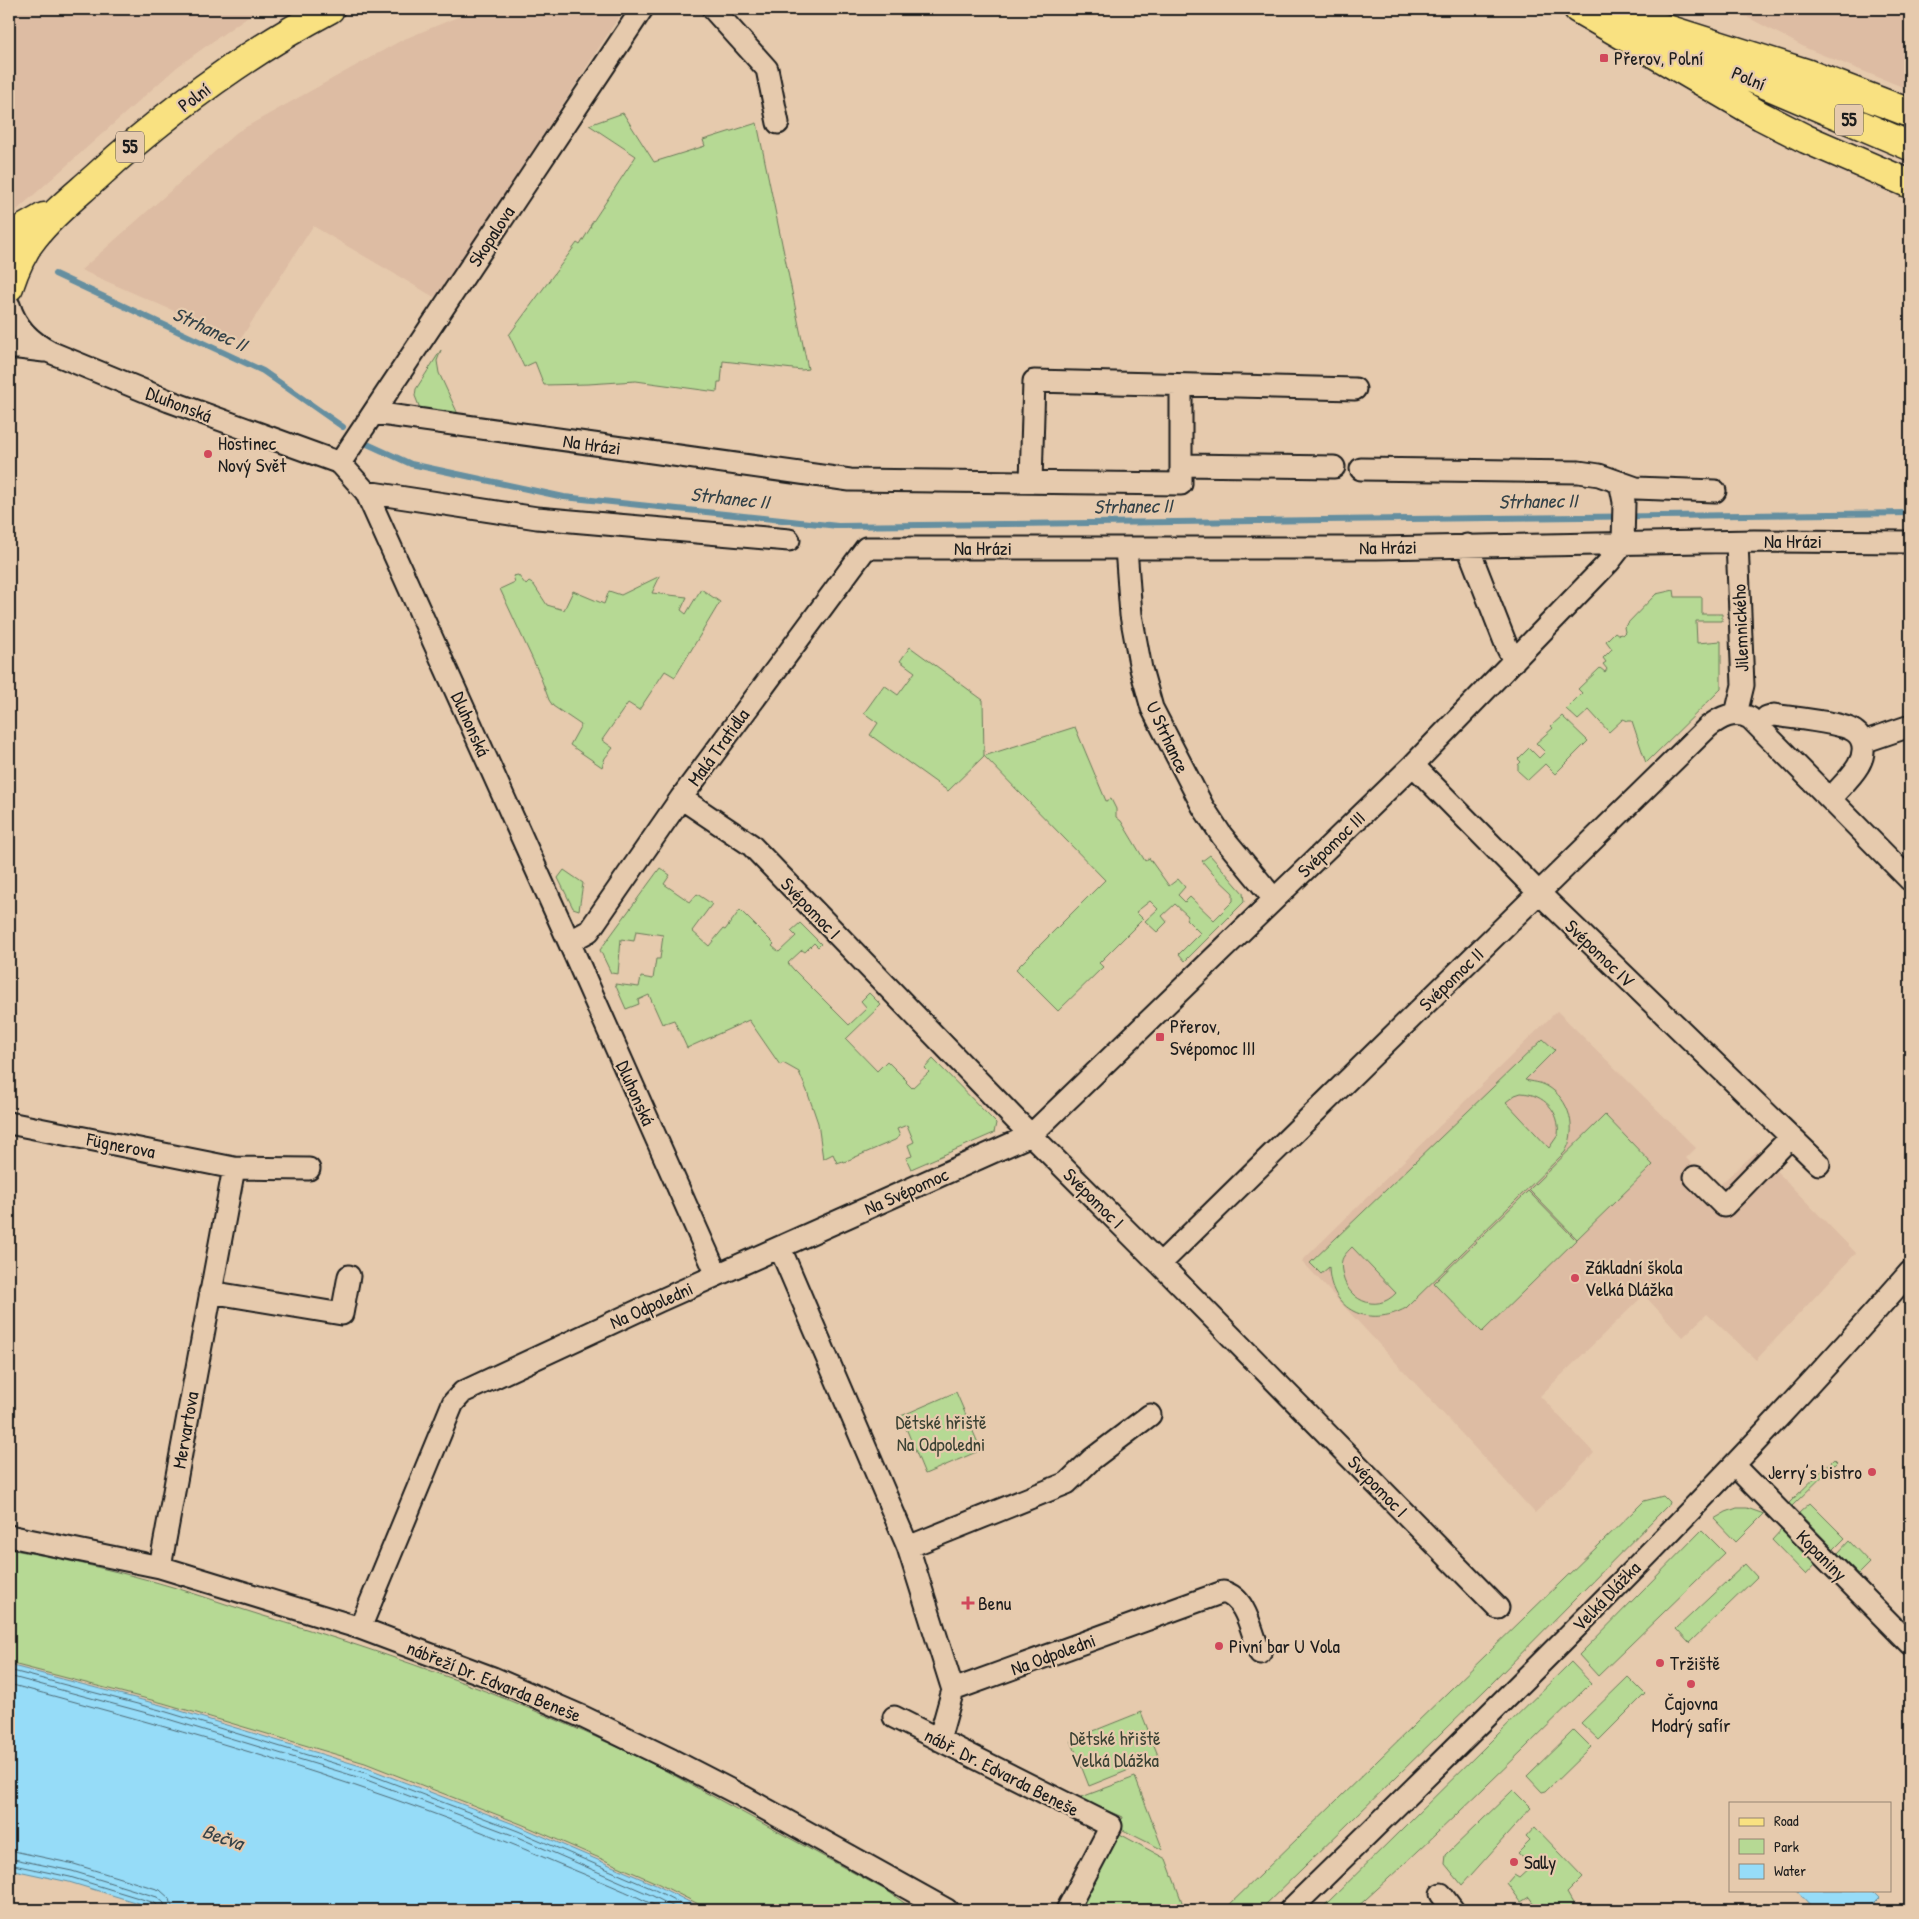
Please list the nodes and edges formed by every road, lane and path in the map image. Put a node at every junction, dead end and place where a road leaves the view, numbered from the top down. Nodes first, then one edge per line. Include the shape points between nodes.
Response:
1 (330, 9) edge
2 (642, 9) edge
3 (713, 9) edge
4 (1578, 9) edge
5 (1589, 9) edge
6 (1604, 9) edge
7 (1910, 113) edge
8 (778, 123) dead end
9 (1910, 146) edge
10 (1910, 184) edge
11 (69, 201) junction
12 (9, 237) edge
13 (9, 287) edge
14 (9, 305) edge
15 (9, 348) edge
16 (50, 352) junction
17 (1180, 385) junction
18 (1355, 389) dead end
19 (374, 414) junction
20 (340, 463) junction
21 (1181, 464) junction
22 (1334, 467) dead end
23 (1361, 470) dead end
24 (1031, 482) junction
25 (1715, 491) dead end
26 (366, 492) junction
27 (1622, 492) junction
28 (1624, 535) junction
29 (789, 540) dead end
30 (1737, 542) junction
31 (1910, 542) edge
32 (1468, 545) junction
33 (866, 548) joint
34 (1126, 548) junction
35 (1514, 661) junction
36 (1748, 719) junction
37 (1910, 726) edge
38 (1863, 742) junction
39 (1414, 765) junction
40 (681, 798) junction
41 (1830, 799) junction
42 (1910, 880) edge
43 (1539, 893) junction
44 (1274, 899) junction
45 (569, 942) junction
46 (9, 1123) edge
47 (1031, 1135) junction
48 (1790, 1138) junction
49 (1819, 1164) dead end
50 (234, 1168) junction
51 (309, 1169) dead end
52 (1695, 1177) dead end
53 (780, 1248) junction
54 (1160, 1264) junction
55 (1910, 1272) edge
56 (717, 1275) junction
57 (350, 1276) dead end
58 (210, 1292) junction
59 (1150, 1415) dead end
60 (1734, 1465) junction
61 (9, 1536) edge
62 (908, 1547) junction
63 (160, 1567) junction
64 (1498, 1608) dead end
65 (360, 1628) junction
66 (1910, 1644) edge
67 (1260, 1653) dead end
68 (953, 1690) junction
69 (894, 1717) dead end
70 (939, 1740) junction
71 (947, 1910) edge
72 (1067, 1910) edge
73 (1290, 1910) edge

1 - 11 main road, Polní / 55 via 262,48 195,96 138,140
2 - 19 street, Skopalova
3 - 8 street via 767,69
4 - 10 main road via 1761,116
5 - 9 main road, Polní / 55
6 - 7 main road via 1806,73
11 - 12 main road, Polní / 55
11 - 13 main road, Polní / 55 via 34,236
14 - 16 street, Dluhonská via 25,335
15 - 16 street, Dluhonská
16 - 20 street, Dluhonská
17 - 18 street
17 - 21 street, Na Hrázi
17 - 24 street via 1034,381
19 - 20 street, Skopalova
19 - 24 street, Na Hrázi via 850,480
20 - 26 street, Dluhonská
21 - 22 street
21 - 24 street, Na Hrázi via 1181,484
23 - 27 street via 1579,472 1599,475
25 - 27 street via 1636,488
26 - 29 street via 538,518
26 - 45 street, Dluhonská
27 - 28 street
28 - 30 street, Na Hrázi
28 - 32 street, Na Hrázi
28 - 35 street, Svépomoc III via 1609,562
30 - 31 street, Na Hrázi
30 - 36 street, Jilemnického via 1742,686
32 - 34 street, Na Hrázi
32 - 35 street
33 - 34 street, Na Hrázi
33 - 40 street, Malá Tratidla
34 - 44 street, U Strhance via 1131,615 1152,708 1202,807
35 - 39 street, Svépomoc III
36 - 38 street via 1774,715 1808,720 1851,730
36 - 41 street
36 - 43 street, Svépomoc II via 1730,714 1708,726
37 - 38 street
38 - 41 street via 1858,767
39 - 43 street, Svépomoc IV
39 - 44 street, Svépomoc III
40 - 45 street, Malá Tratidla via 589,931
40 - 47 street, Svépomoc I via 751,845
41 - 42 street
43 - 48 street, Svépomoc IV
43 - 54 street, Svépomoc II
44 - 47 street, Svépomoc III
45 - 56 street, Dluhonská
46 - 50 street, Fügnerova
47 - 53 street, Na Svépomoc
47 - 54 street, Svépomoc I
48 - 49 street, Svépomoc IV
48 - 52 street via 1724,1206
50 - 51 street
50 - 58 street, Mervartova
53 - 56 street, Na Odpoledni
53 - 62 street
54 - 64 street, Svépomoc I
55 - 60 street, Velká Dlážka
56 - 65 street, Na Odpoledni via 462,1392 453,1403
57 - 58 street via 342,1314
58 - 63 street, Mervartova
59 - 62 street via 1092,1459 1067,1483
60 - 66 street, Kopaniny
60 - 73 street, Velká Dlážka via 1545,1659
61 - 63 street, nábřeží Dr. Edvarda Beneše
62 - 68 street
63 - 65 street, nábřeží Dr. Edvarda Beneše
65 - 71 street, nábřeží Dr. Edvarda Beneše via 583,1716 742,1796
67 - 68 street, Na Odpoledni via 1239,1600 1223,1592
68 - 70 street
69 - 70 street, nábř. Dr. Edvarda Beneše
70 - 72 street, nábř. Dr. Edvarda Beneše via 1111,1826

